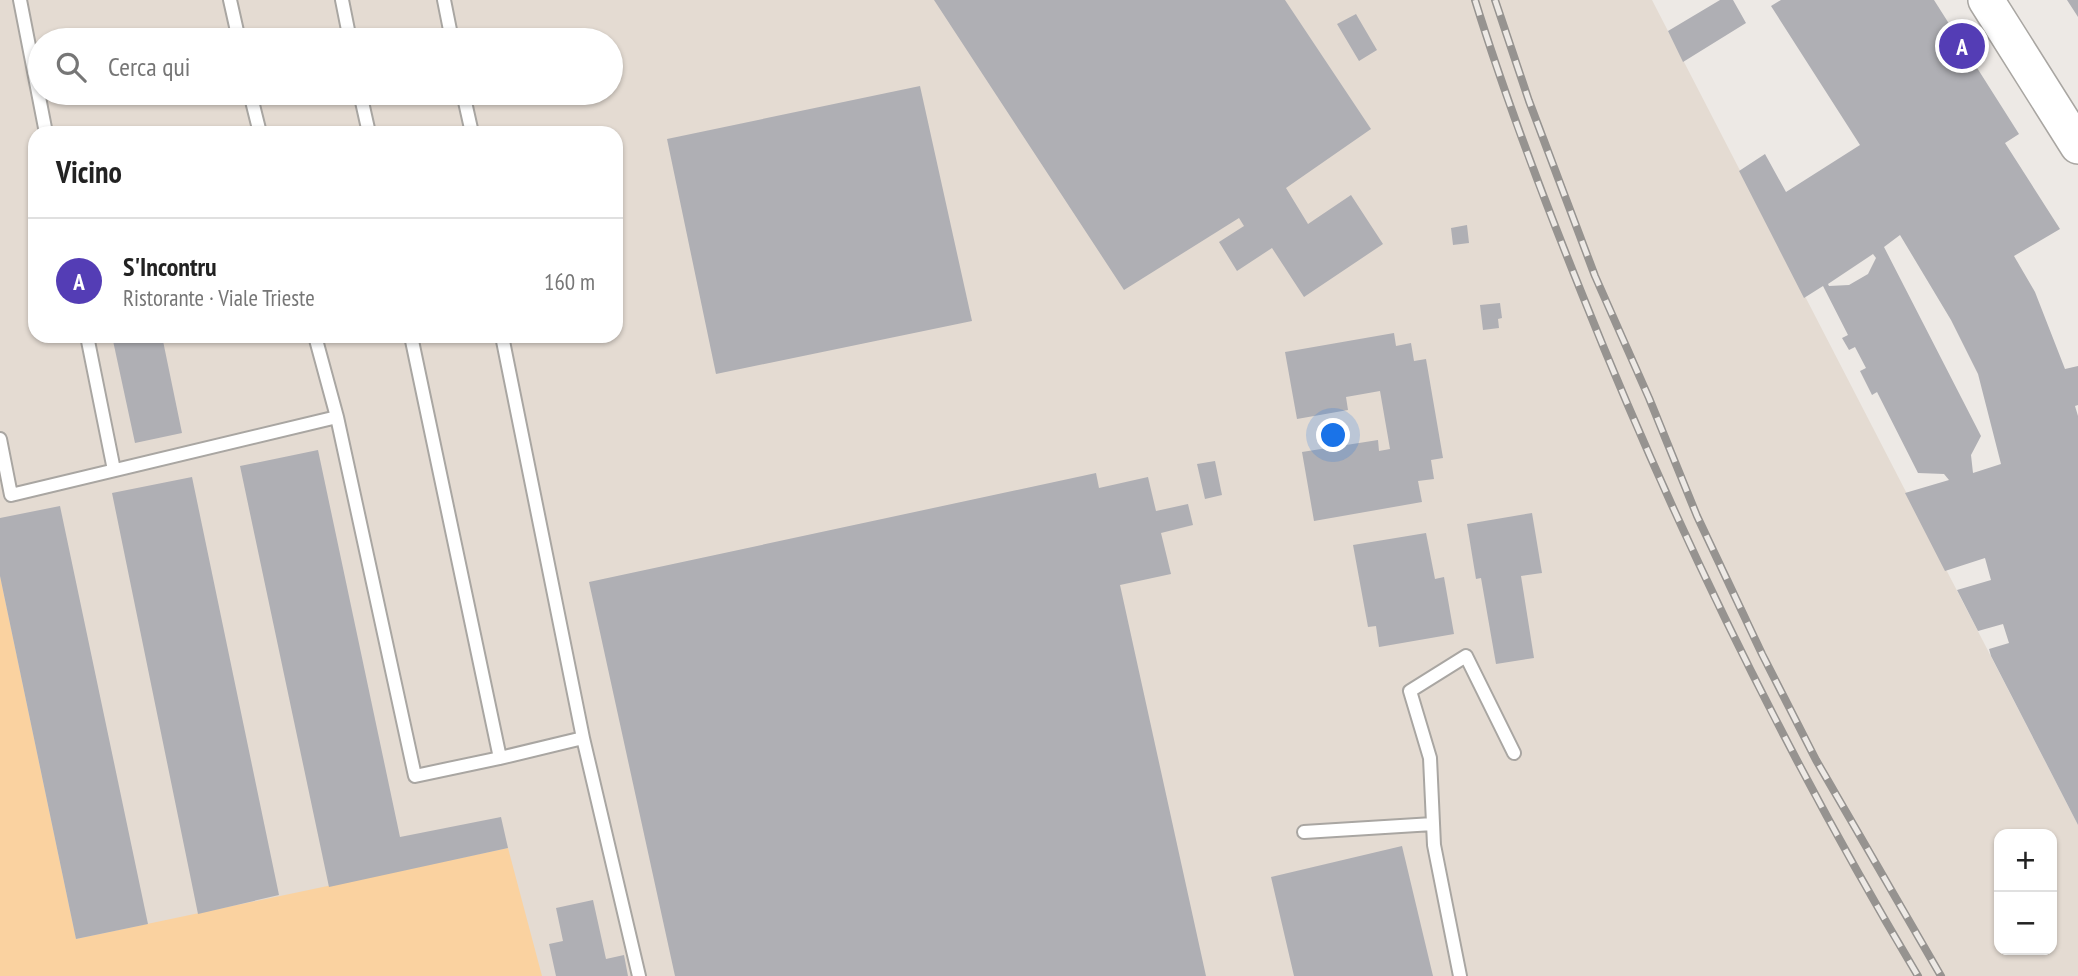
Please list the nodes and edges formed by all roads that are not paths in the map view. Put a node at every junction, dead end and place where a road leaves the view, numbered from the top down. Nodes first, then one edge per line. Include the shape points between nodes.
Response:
1 (20, 0) edge
2 (230, 0) edge
3 (342, 0) edge
4 (444, 0) edge
5 (1986, 0) edge
6 (236, 28) edge
7 (348, 28) edge
8 (450, 28) edge
9 (28, 41) edge
10 (41, 105) edge
11 (253, 105) edge
12 (363, 105) edge
13 (466, 105) edge
14 (45, 126) edge
15 (258, 126) edge
16 (367, 126) edge
17 (470, 126) edge
18 (2078, 146) edge
19 (88, 343) edge
20 (317, 343) edge
21 (412, 343) edge
22 (503, 343) edge
23 (337, 418) junction
24 (0, 439) edge
25 (114, 470) junction
26 (583, 738) junction
27 (1514, 753) dead end
28 (500, 758) junction
29 (1433, 824) junction
30 (1304, 832) dead end
31 (639, 976) edge
32 (1460, 976) edge

1 - 9 lane
2 - 6 lane
3 - 7 lane
4 - 8 lane
5 - 18 main road
10 - 14 lane
11 - 15 lane
12 - 16 lane
13 - 17 lane
19 - 25 lane
20 - 23 lane
21 - 28 lane
22 - 26 lane
23 - 25 lane
23 - 28 lane via 415,776
24 - 25 lane via 11,495
26 - 28 lane
26 - 31 lane
27 - 29 lane via 1466,656 1410,691 1430,758
29 - 30 lane
29 - 32 lane

